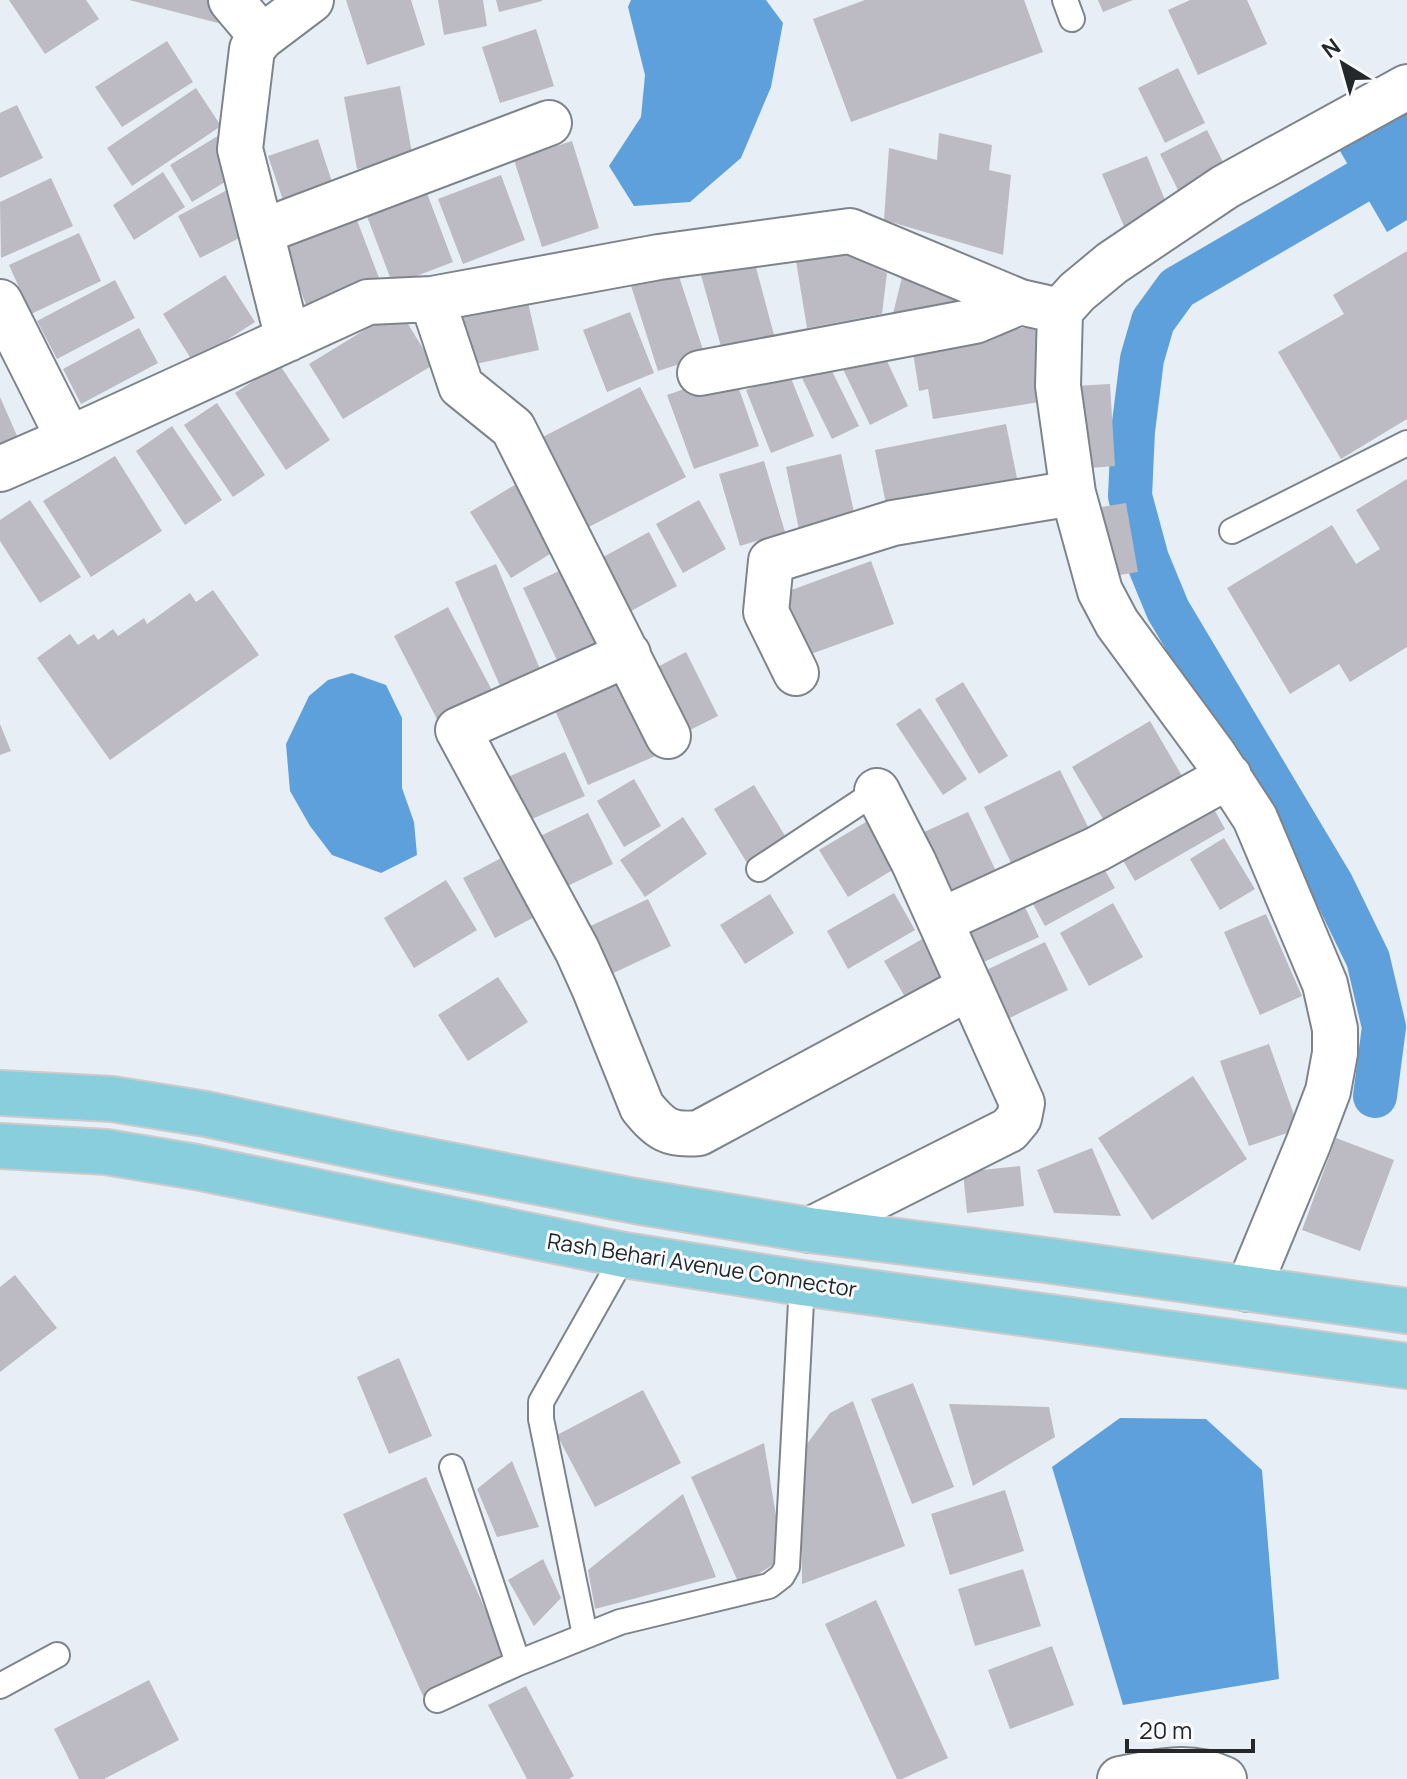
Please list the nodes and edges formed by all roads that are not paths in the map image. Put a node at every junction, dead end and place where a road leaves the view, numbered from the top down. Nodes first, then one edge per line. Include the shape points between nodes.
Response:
1 (231, 0) edge
2 (311, 0) edge
3 (262, 37) junction
4 (1407, 87) edge
5 (549, 123) dead end
6 (261, 232) junction
7 (432, 299) junction
8 (0, 302) edge
9 (1040, 307) junction
10 (288, 339) junction
11 (700, 373) dead end
12 (69, 439) junction
13 (1407, 443) edge
14 (0, 469) edge
15 (1073, 493) junction
16 (1232, 531) dead end
17 (628, 654) junction
18 (796, 673) dead end
19 (668, 736) dead end
20 (1229, 776) junction
21 (877, 791) joint
22 (759, 869) dead end
23 (940, 921) junction
24 (970, 987) junction
25 (0, 1093) edge
26 (0, 1146) edge
27 (697, 1212) junction
28 (810, 1230) junction
29 (624, 1255) junction
30 (686, 1264) junction
31 (802, 1283) junction
32 (1248, 1289) junction
33 (1407, 1311) edge
34 (1407, 1366) edge
35 (452, 1467) dead end
36 (585, 1635) junction
37 (57, 1655) dead end
38 (518, 1663) junction
39 (0, 1686) edge
40 (437, 1700) dead end
41 (1120, 1779) edge
42 (1224, 1779) edge

1 - 3 street
2 - 3 street
3 - 6 street via 252,49 240,149
4 - 9 street via 1225,187 1077,292
5 - 6 street
6 - 10 street
7 - 9 street via 659,257 850,231
7 - 10 street via 368,302
7 - 17 street via 461,386 513,428
8 - 12 street
9 - 11 street
9 - 15 street
10 - 12 street
12 - 14 street
13 - 16 lane
15 - 18 street via 893,523 771,561 766,612
15 - 20 street via 1105,603
17 - 19 street
17 - 24 street via 458,730 577,950 642,1107 654,1122 668,1132 699,1133
20 - 23 street via 1097,849
20 - 32 street via 1255,818 1325,984 1335,1029 1328,1091
21 - 22 lane
21 - 23 street
23 - 24 street
24 - 28 street via 1022,1103 1019,1118 1009,1130
25 - 27 main road via 112,1099 206,1114
26 - 29 main road, Rash Behari Avenue Connector via 106,1152 196,1167
27 - 28 main road
27 - 30 main road
28 - 32 main road
29 - 30 main road, Rash Behari Avenue Connector
29 - 36 lane via 541,1402
30 - 31 main road, Rash Behari Avenue Connector
31 - 34 main road, Rash Behari Avenue Connector
31 - 36 lane via 787,1567 782,1576 769,1586
32 - 33 main road
35 - 38 lane
36 - 38 lane
37 - 39 lane
38 - 40 lane
41 - 42 street via 1188,1769

